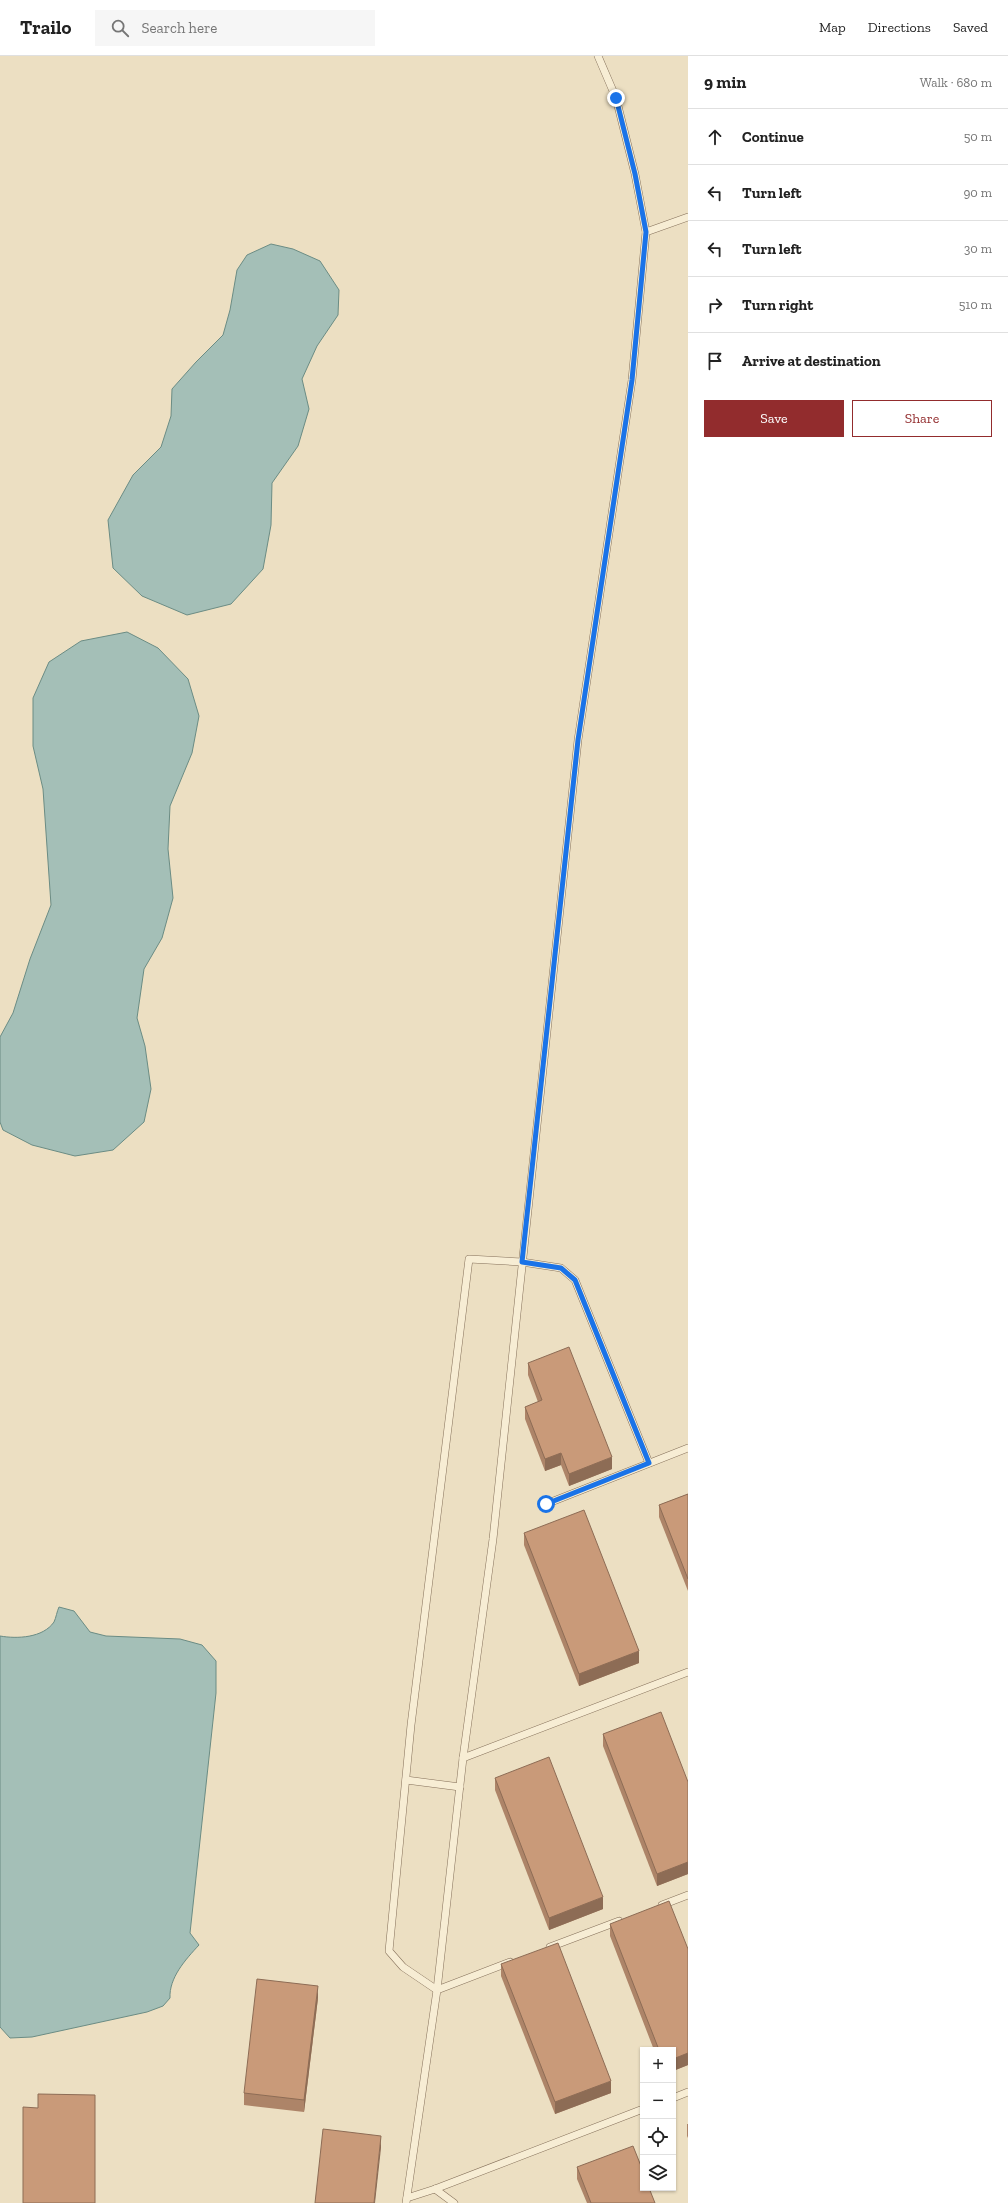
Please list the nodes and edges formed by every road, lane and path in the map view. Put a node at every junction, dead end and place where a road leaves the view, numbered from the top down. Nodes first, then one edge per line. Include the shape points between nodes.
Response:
1 (598, 56) edge
2 (688, 217) edge
3 (646, 232) junction
4 (522, 1262) junction
5 (688, 1448) edge
6 (649, 1463) junction
7 (546, 1504) dead end
8 (688, 1672) edge
9 (463, 1758) junction
10 (406, 1780) junction
11 (460, 1787) junction
12 (688, 1895) edge
13 (651, 1909) edge
14 (629, 1917) edge
15 (540, 1951) edge
16 (518, 1959) edge
17 (437, 1990) junction
18 (688, 2092) edge
19 (676, 2097) edge
20 (640, 2110) edge
21 (435, 2189) junction
22 (406, 2200) edge
23 (454, 2203) edge

1 - 3 lane via 616,98
2 - 3 lane
3 - 4 lane via 632,380 578,740
4 - 6 lane via 561,1268 575,1280
4 - 9 lane via 493,1539
4 - 10 lane via 469,1259
5 - 6 lane
6 - 7 lane
8 - 9 lane
9 - 11 lane
10 - 11 lane
10 - 17 lane via 390,1951 403,1967
11 - 17 lane
12 - 13 lane
14 - 15 lane
16 - 17 lane
17 - 22 lane
18 - 19 lane
20 - 21 lane
21 - 22 lane
21 - 23 lane

